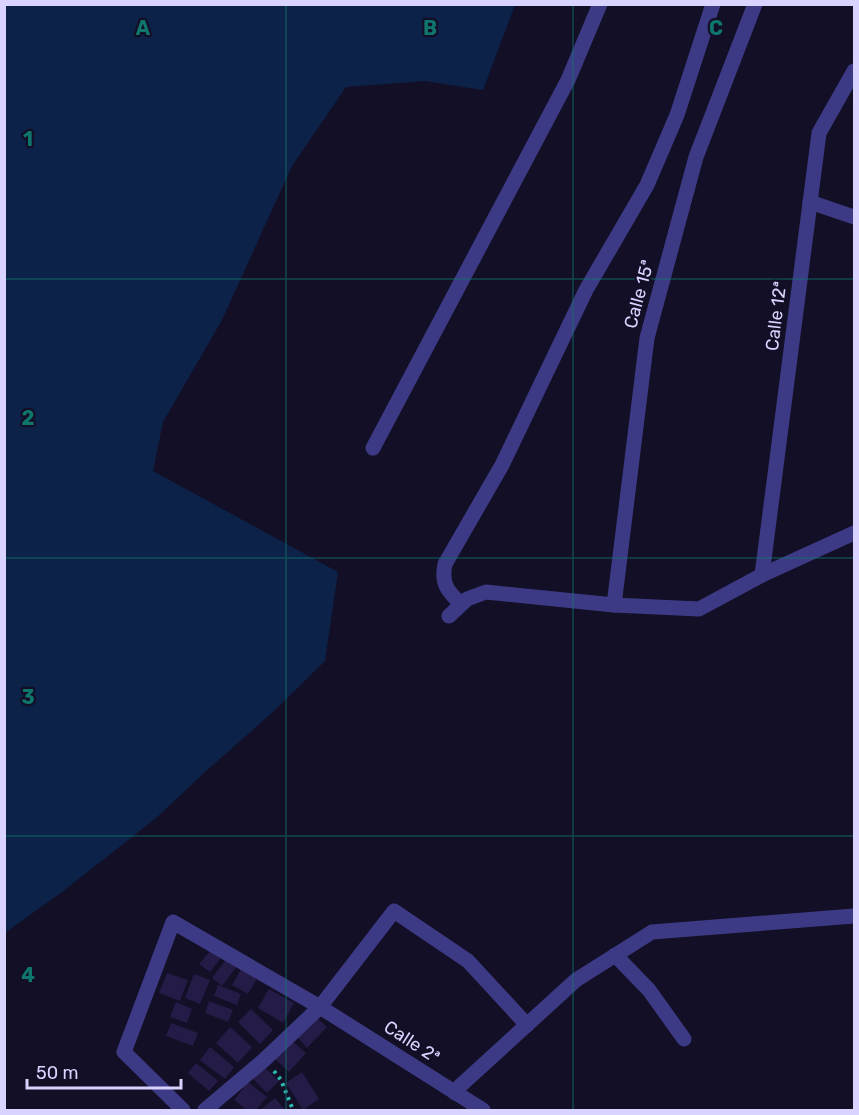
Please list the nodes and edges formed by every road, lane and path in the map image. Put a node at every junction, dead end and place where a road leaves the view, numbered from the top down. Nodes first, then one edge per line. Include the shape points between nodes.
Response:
1 (600, 4) edge
2 (713, 4) edge
3 (754, 4) edge
4 (855, 71) edge
5 (810, 202) junction
6 (855, 217) edge
7 (373, 448) dead end
8 (855, 534) edge
9 (762, 575) junction
10 (461, 604) junction
11 (614, 605) junction
12 (449, 616) dead end
13 (855, 916) edge
14 (615, 955) junction
15 (320, 1007) junction
16 (527, 1025) junction
17 (684, 1039) dead end
18 (264, 1060) junction
19 (455, 1093) junction
20 (183, 1110) edge
21 (205, 1110) edge
22 (293, 1110) edge
23 (483, 1110) edge

1 - 7 street via 568,80
2 - 10 street via 677,115 647,185 586,290 502,465 445,564 442,577 448,591
3 - 11 street, Calle 15ª via 696,157 647,339
4 - 5 street, Calle 12ª via 819,133
5 - 6 street
5 - 9 street, Calle 12ª
8 - 9 street
9 - 11 street via 699,609
10 - 11 street via 486,592
10 - 12 street
13 - 14 street via 652,932
14 - 16 street via 576,980
14 - 17 street via 649,990
15 - 16 street via 394,911 468,961
15 - 18 street
15 - 19 street, Calle 2ª
15 - 20 street, Calle 2ª via 173,922 124,1052
16 - 19 street
18 - 21 street
18 - 22 path via 281,1080
19 - 23 street, Calle 2ª

